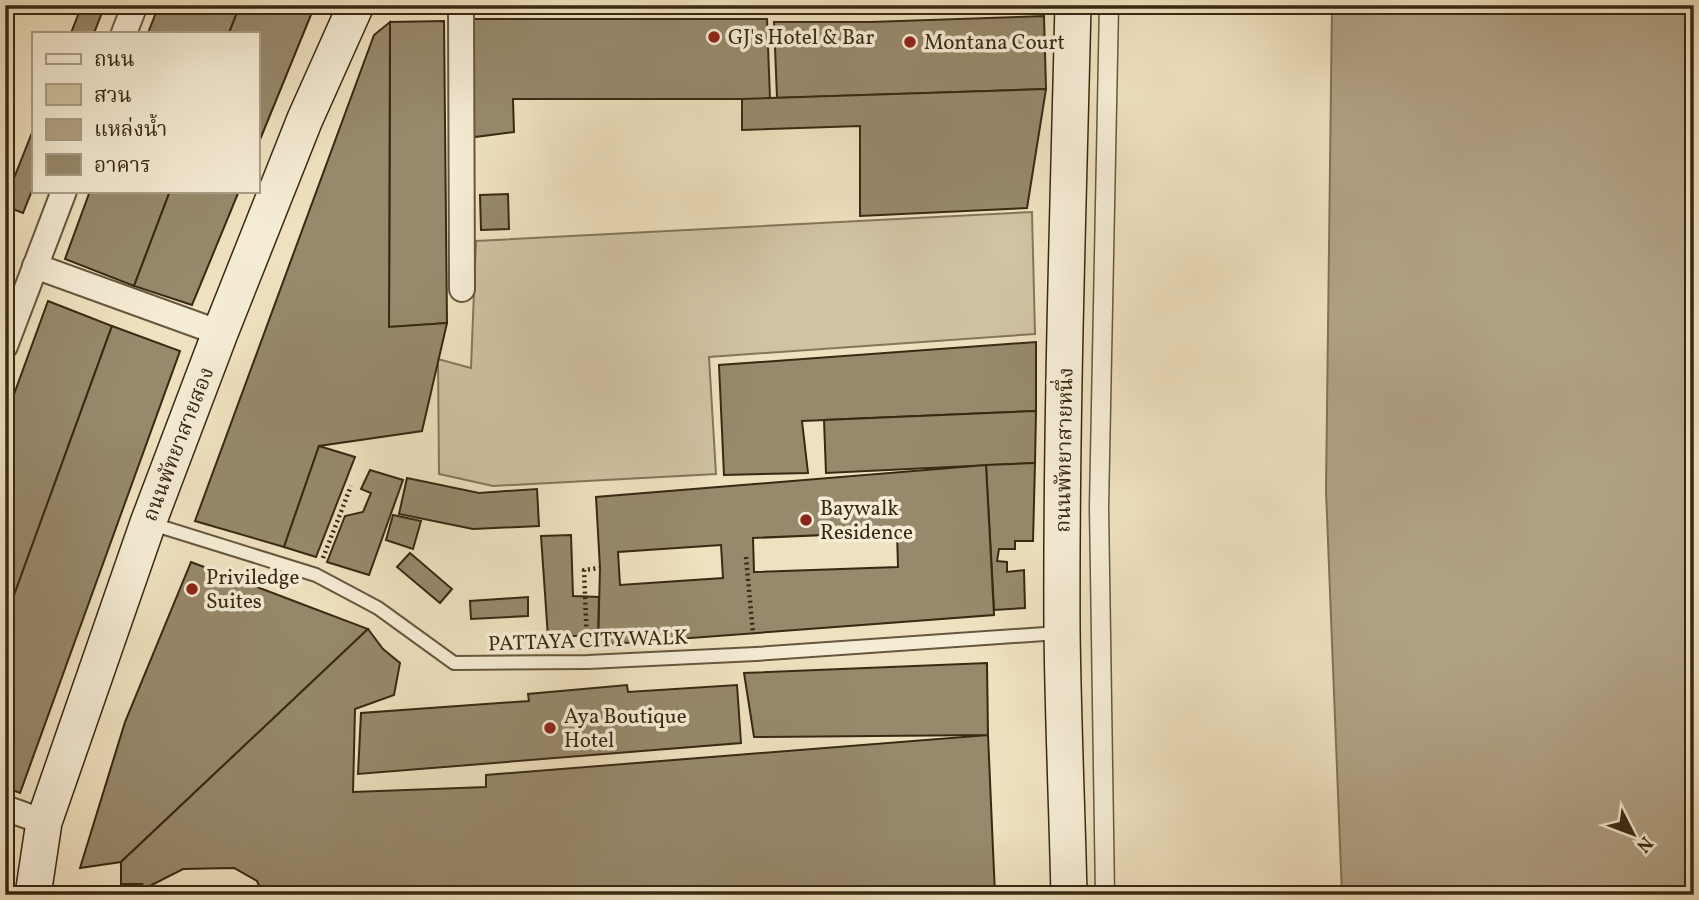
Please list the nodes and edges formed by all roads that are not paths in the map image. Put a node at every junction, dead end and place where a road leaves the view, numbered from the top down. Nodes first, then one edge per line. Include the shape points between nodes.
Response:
1 (135, 5) edge
2 (356, 5) edge
3 (461, 5) edge
4 (1073, 5) edge
5 (1109, 5) edge
6 (124, 32) edge
7 (64, 192) edge
8 (35, 266) junction
9 (462, 289) dead end
10 (220, 333) junction
11 (5, 346) edge
12 (148, 523) junction
13 (1062, 632) junction
14 (5, 808) edge
15 (44, 822) junction
16 (33, 895) edge
17 (1069, 895) edge
18 (1105, 895) edge

1 - 6 street
2 - 10 main road, ถนนพัทยาสายสอง
3 - 9 street
4 - 13 main road, ถนนพัทยาสายหนึ่ง
5 - 18 street via 1099,507
7 - 8 street
8 - 10 street
8 - 11 street
10 - 12 main road, ถนนพัทยาสายสอง
12 - 13 lane, PATTAYA CITY WALK via 316,575 378,608 454,663 756,654
12 - 15 main road, ถนนพัทยาสายสอง
13 - 17 main road, ถนนพัทยาสายหนึ่ง
14 - 15 street
15 - 16 main road, ถนนพัทยาสายสอง

